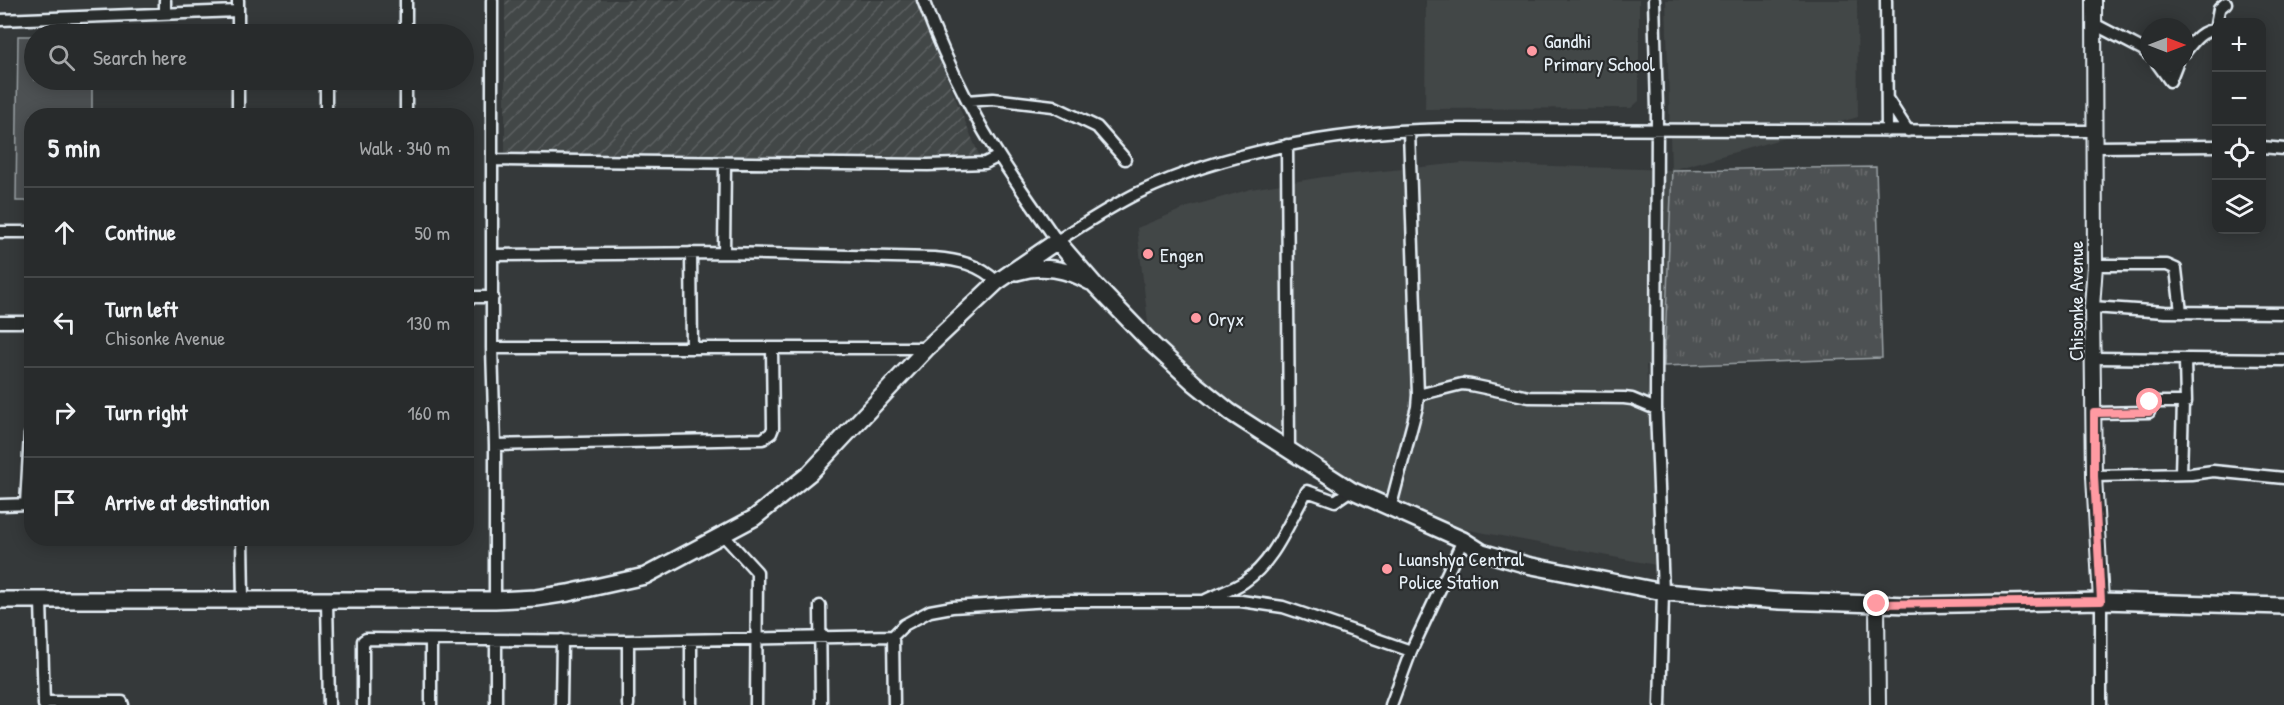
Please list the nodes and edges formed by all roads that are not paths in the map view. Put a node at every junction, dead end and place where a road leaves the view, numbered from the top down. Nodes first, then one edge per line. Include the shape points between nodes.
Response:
1 (165, 0) edge
2 (406, 0) edge
3 (492, 0) edge
4 (923, 0) edge
5 (1654, 0) edge
6 (1886, 0) edge
7 (2094, 0) edge
8 (2226, 3) dead end
9 (238, 6) edge
10 (165, 14) junction
11 (0, 20) edge
12 (238, 24) edge
13 (406, 24) edge
14 (2094, 24) junction
15 (2194, 42) edge
16 (2140, 48) edge
17 (2164, 72) edge
18 (2174, 72) edge
19 (238, 90) edge
20 (326, 90) edge
21 (406, 90) edge
22 (1888, 100) junction
23 (967, 101) junction
24 (238, 108) edge
25 (326, 108) edge
26 (406, 108) edge
27 (1656, 129) junction
28 (2093, 130) junction
29 (1409, 131) junction
30 (1887, 131) junction
31 (1908, 131) junction
32 (1287, 145) junction
33 (2212, 146) edge
34 (2094, 147) junction
35 (2266, 147) edge
36 (2284, 149) edge
37 (999, 156) junction
38 (1125, 159) dead end
39 (492, 160) junction
40 (724, 164) junction
41 (0, 232) edge
42 (24, 232) edge
43 (1057, 241) junction
44 (691, 253) junction
45 (724, 253) junction
46 (493, 255) junction
47 (2095, 266) junction
48 (999, 280) junction
49 (1095, 285) junction
50 (474, 297) edge
51 (493, 297) junction
52 (2092, 307) junction
53 (2181, 312) junction
54 (2284, 313) edge
55 (0, 322) edge
56 (24, 322) edge
57 (492, 348) junction
58 (692, 348) junction
59 (772, 348) junction
60 (927, 348) junction
61 (2094, 358) junction
62 (2217, 359) junction
63 (2284, 360) edge
64 (1418, 395) junction
65 (2183, 402) junction
66 (1656, 410) junction
67 (2094, 413) junction
68 (495, 445) junction
69 (1289, 452) junction
70 (2181, 474) junction
71 (2094, 476) junction
72 (2284, 478) edge
73 (1351, 490) junction
74 (24, 504) edge
75 (0, 505) edge
76 (1389, 508) junction
77 (723, 535) junction
78 (1462, 540) junction
79 (243, 546) edge
80 (1663, 592) junction
81 (0, 600) edge
82 (243, 600) junction
83 (495, 600) junction
84 (41, 601) junction
85 (327, 601) junction
86 (2101, 601) junction
87 (1203, 602) junction
88 (1877, 604) junction
89 (820, 606) dead end
90 (2284, 606) edge
91 (893, 636) junction
92 (757, 637) junction
93 (821, 638) junction
94 (431, 640) junction
95 (562, 640) junction
96 (691, 640) junction
97 (496, 641) junction
98 (628, 641) junction
99 (1411, 651) junction
100 (44, 704) edge
101 (123, 705) edge
102 (329, 705) edge
103 (363, 705) edge
104 (431, 705) edge
105 (496, 705) edge
106 (561, 705) edge
107 (628, 705) edge
108 (691, 705) edge
109 (756, 705) edge
110 (821, 705) edge
111 (894, 705) edge
112 (1390, 705) edge
113 (1660, 705) edge
114 (1878, 705) edge
115 (2101, 705) edge

1 - 10 street
2 - 13 street
3 - 39 street
4 - 23 street
5 - 27 street
6 - 22 street
7 - 14 street, Chisonke Avenue
8 - 15 street via 2219,9 2215,30 2202,33
9 - 10 street
9 - 12 street
10 - 11 street
14 - 16 street
14 - 28 street, Chisonke Avenue
17 - 18 street via 2170,81
19 - 24 street
20 - 25 street
21 - 26 street
22 - 30 street
22 - 31 street
23 - 37 street
23 - 38 street via 993,99 1053,106 1097,127
27 - 29 street
27 - 30 street
27 - 66 street
28 - 31 street
28 - 34 street, Chisonke Avenue
29 - 32 street
29 - 64 street
30 - 31 street
32 - 43 street via 1216,164 1141,192
32 - 69 street
33 - 34 street
34 - 47 street, Chisonke Avenue
35 - 36 street
37 - 40 street via 985,164
37 - 43 street
39 - 40 street
39 - 46 street
40 - 45 street
41 - 42 street
43 - 48 main road
43 - 49 main road
44 - 45 street
44 - 46 street
44 - 58 street
45 - 48 street via 954,260 982,269
46 - 51 street
47 - 52 street, Chisonke Avenue
47 - 53 street via 2167,265 2176,269
48 - 49 main road via 1025,269 1049,269 1073,274
48 - 60 main road
49 - 69 main road via 1194,383
50 - 51 street
51 - 57 street
52 - 53 street
52 - 61 street, Chisonke Avenue
53 - 54 street
55 - 56 street
57 - 58 street
57 - 68 street
58 - 59 street
59 - 60 street
59 - 68 street via 773,428 763,439
60 - 77 main road via 810,473 754,518
61 - 62 street
61 - 67 street, Chisonke Avenue
62 - 63 street
62 - 65 street via 2185,361
64 - 66 street via 1462,384 1529,397 1624,398
64 - 76 street
65 - 67 street via 2150,402 2149,412
65 - 70 street
66 - 80 street
67 - 71 street, Chisonke Avenue
68 - 83 street
69 - 73 main road
70 - 71 street
70 - 72 street via 2213,471
71 - 86 street, Chisonke Avenue
73 - 76 main road
73 - 87 street via 1335,501 1307,491 1263,566 1244,582
74 - 75 street
76 - 78 main road
77 - 83 main road via 645,576 568,593
77 - 92 street via 757,573
78 - 80 main road via 1482,552 1527,565
78 - 99 street
79 - 82 street
80 - 88 main road
80 - 113 street
81 - 84 main road
82 - 84 main road
82 - 85 main road
83 - 85 main road
84 - 100 street
85 - 102 street
86 - 88 main road
86 - 90 main road
86 - 115 street
87 - 91 street via 1051,601 952,607 930,610
87 - 99 street via 1241,601 1283,607
88 - 114 street
89 - 93 street
91 - 93 street
91 - 111 street
92 - 93 street
92 - 96 street
92 - 109 street
93 - 110 street
94 - 97 street
94 - 103 street via 363,641
94 - 104 street
95 - 97 street
95 - 98 street
95 - 106 street
96 - 98 street
96 - 108 street
97 - 105 street
98 - 107 street
99 - 112 street
100 - 101 street

